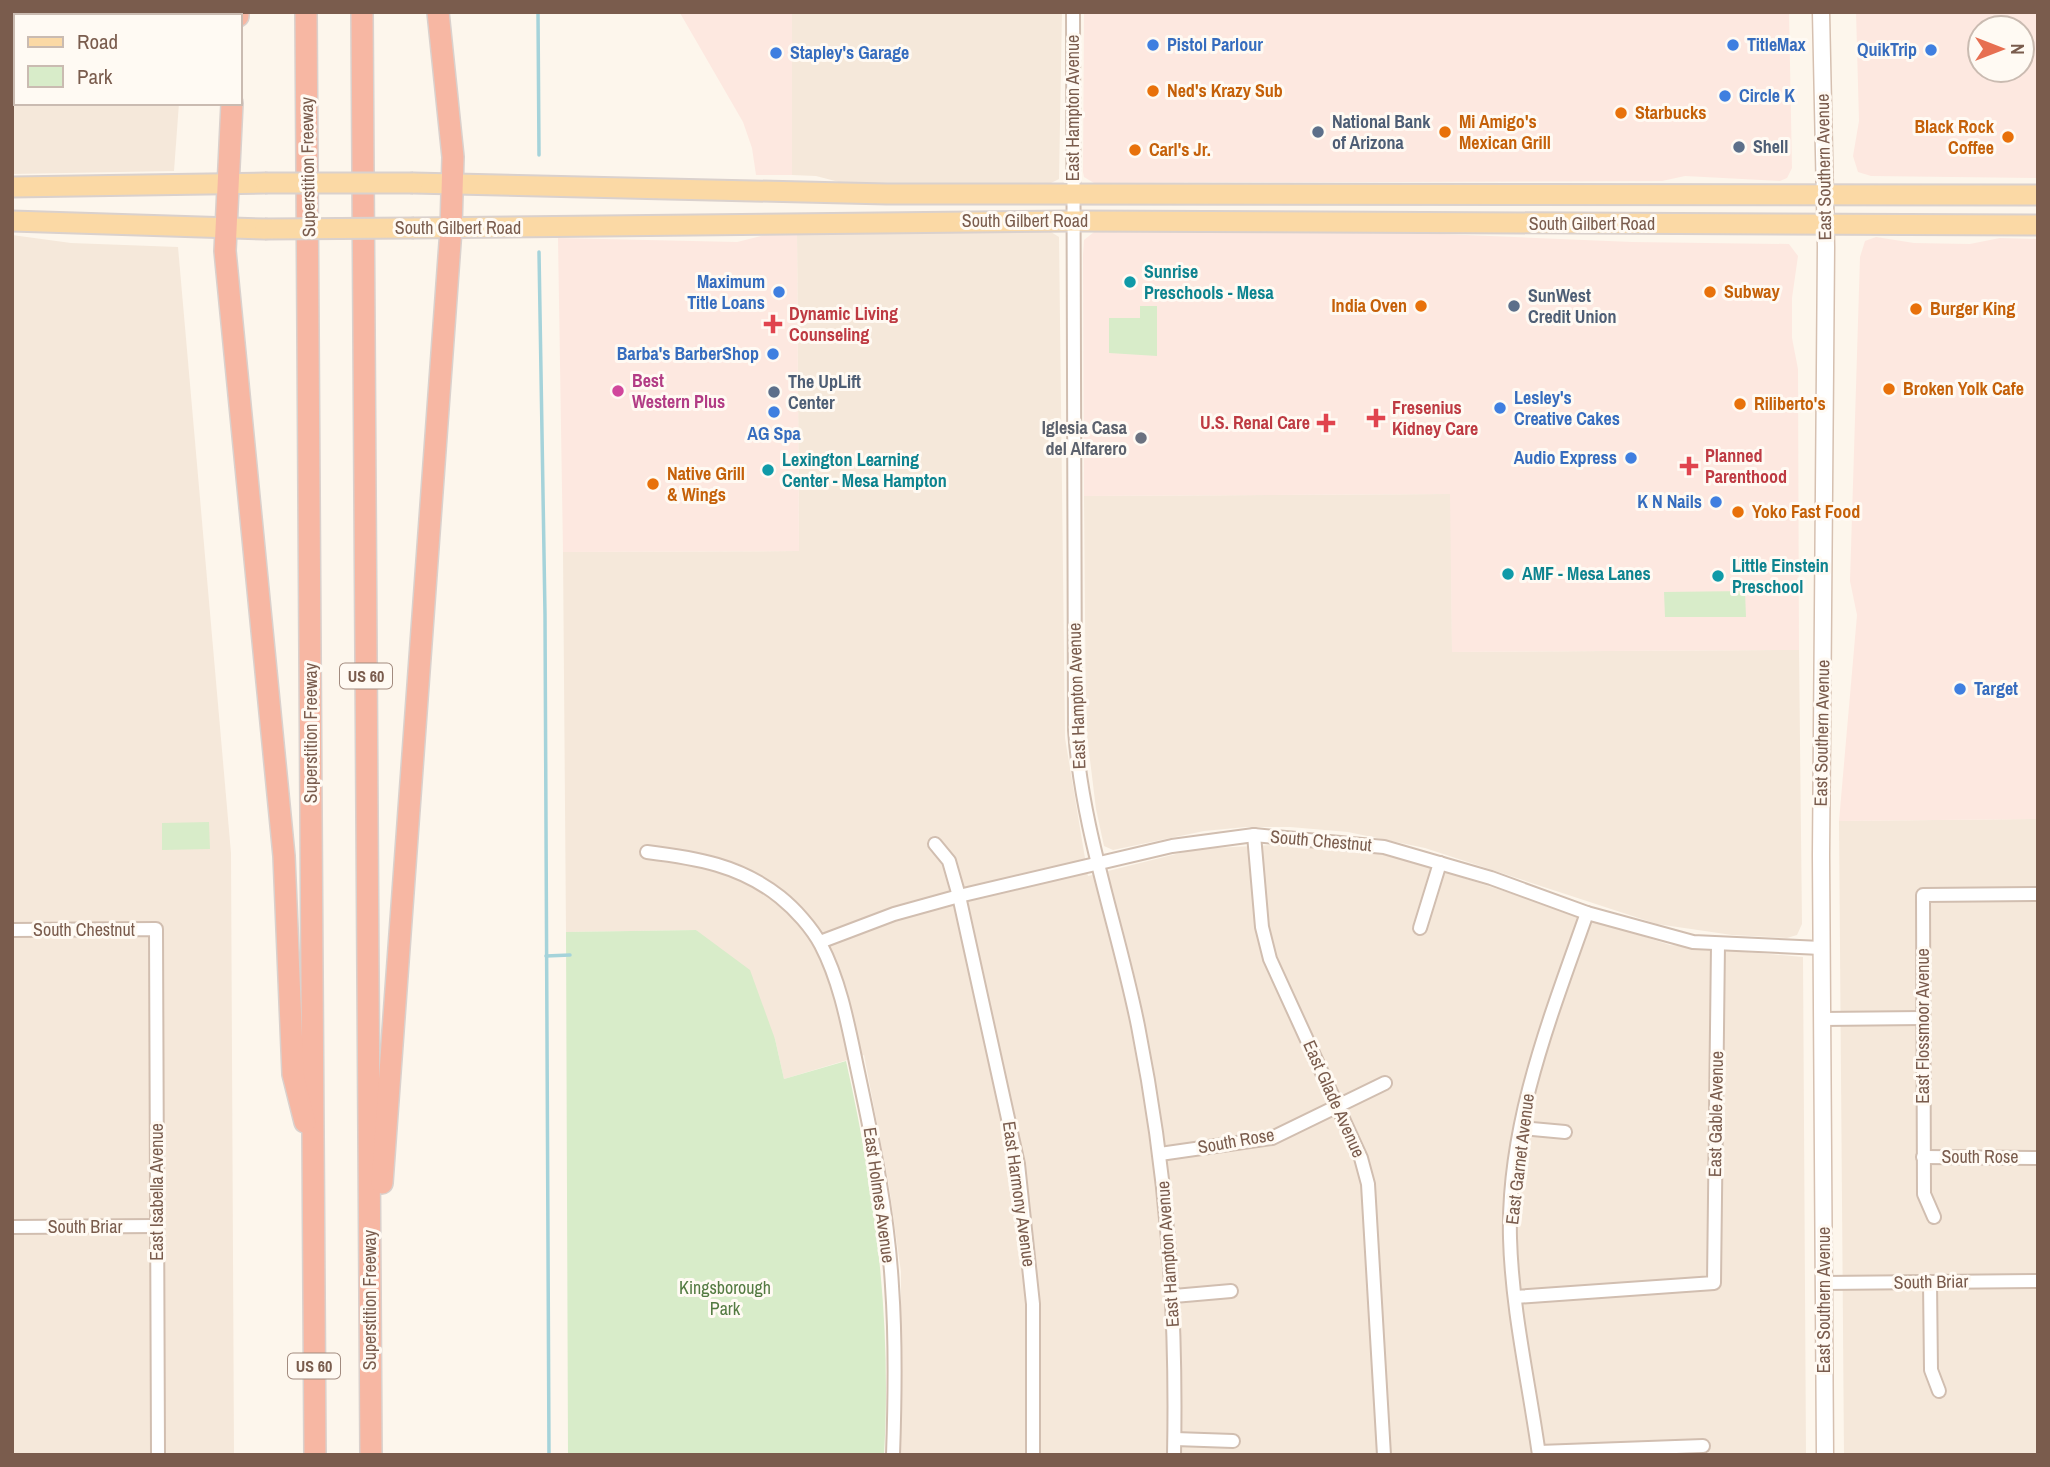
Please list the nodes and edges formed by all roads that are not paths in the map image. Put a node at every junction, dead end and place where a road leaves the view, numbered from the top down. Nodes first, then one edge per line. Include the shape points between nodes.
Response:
1 (306, 12) edge
2 (362, 12) edge
3 (438, 12) edge
4 (1073, 12) edge
5 (1821, 12) edge
6 (232, 105) edge
7 (228, 183) junction
8 (452, 184) junction
9 (12, 187) edge
10 (1073, 194) junction
11 (1825, 194) junction
12 (2038, 195) edge
13 (1073, 220) junction
14 (12, 221) edge
15 (1826, 225) junction
16 (2038, 225) edge
17 (226, 228) junction
18 (451, 229) junction
19 (1254, 835) junction
20 (935, 844) dead end
21 (647, 852) dead end
22 (1440, 863) junction
23 (1097, 864) junction
24 (2038, 894) edge
25 (959, 896) junction
26 (1587, 913) junction
27 (1420, 928) dead end
28 (156, 929) joint
29 (12, 930) edge
30 (820, 942) junction
31 (1718, 944) junction
32 (1821, 948) junction
33 (1923, 1018) junction
34 (1821, 1019) junction
35 (1385, 1083) dead end
36 (1339, 1107) junction
37 (1521, 1128) junction
38 (1565, 1132) dead end
39 (1160, 1154) junction
40 (313, 1156) junction
41 (1923, 1157) junction
42 (2038, 1157) edge
43 (1934, 1217) dead end
44 (158, 1226) junction
45 (12, 1227) edge
46 (2038, 1281) edge
47 (1930, 1282) junction
48 (1824, 1283) junction
49 (1231, 1291) dead end
50 (1174, 1296) junction
51 (1515, 1297) junction
52 (370, 1340) junction
53 (1939, 1391) dead end
54 (1174, 1439) junction
55 (1233, 1441) dead end
56 (1703, 1446) dead end
57 (1539, 1453) edge
58 (158, 1455) edge
59 (315, 1455) edge
60 (371, 1455) edge
61 (893, 1455) edge
62 (1033, 1455) edge
63 (1174, 1455) edge
64 (1384, 1455) edge
65 (1825, 1455) edge

1 - 40 highway, Superstition Freeway / US 60
2 - 52 highway, Superstition Freeway / US 60
3 - 8 highway
4 - 10 street, East Hampton Avenue
5 - 11 main road, East Southern Avenue
6 - 7 highway
7 - 8 main road, South Gilbert Road, bridge
7 - 9 main road, South Gilbert Road
7 - 17 highway
8 - 10 main road, South Gilbert Road
8 - 18 highway
10 - 11 main road, South Gilbert Road
10 - 13 street, East Hampton Avenue
11 - 12 main road, South Gilbert Road
11 - 15 main road, East Southern Avenue
13 - 15 main road, South Gilbert Road
13 - 18 main road, South Gilbert Road
13 - 23 street, East Hampton Avenue via 1075,730 1080,787
14 - 17 main road, South Gilbert Road
15 - 16 main road, South Gilbert Road
15 - 32 main road, East Southern Avenue
17 - 18 main road, South Gilbert Road, bridge
17 - 40 highway via 284,856 293,1074
18 - 52 highway
19 - 22 street, South Chestnut via 1384,846
19 - 23 street, South Chestnut via 1172,846
19 - 36 street, East Glade Avenue via 1270,959
20 - 25 street, East Harmony Avenue via 949,861
21 - 30 street, East Holmes Avenue via 732,868 781,897
22 - 26 street, South Chestnut
22 - 27 street
23 - 25 street, South Chestnut
23 - 39 street, East Hampton Avenue via 1137,1023
24 - 33 street, East Flossmoor Avenue via 1923,895
25 - 30 street, South Chestnut
25 - 62 street, East Harmony Avenue via 1018,1164 1033,1304
26 - 31 street, South Chestnut via 1672,937
26 - 37 street, East Garnet Avenue via 1540,1045
28 - 29 street, South Chestnut
28 - 44 street, East Isabella Avenue
30 - 61 street, East Holmes Avenue via 853,1047 886,1226 895,1351
31 - 32 street, South Chestnut
31 - 51 street, East Gable Avenue via 1714,1283
32 - 34 main road, East Southern Avenue
33 - 34 street
33 - 41 street, East Flossmoor Avenue
34 - 48 main road, East Southern Avenue
35 - 36 street, South Rose
36 - 39 street, South Rose via 1272,1138
36 - 64 street, East Glade Avenue via 1362,1157 1367,1184
37 - 38 street
37 - 51 street, East Garnet Avenue via 1510,1224
39 - 50 street, East Hampton Avenue
40 - 59 highway, Superstition Freeway / US 60
41 - 42 street, South Rose
41 - 43 street, East Flossmoor Avenue via 1924,1194
44 - 45 street, South Briar
44 - 58 street, East Isabella Avenue
46 - 47 street, South Briar
47 - 48 street, South Briar
47 - 53 street via 1931,1370
48 - 65 main road, East Southern Avenue
49 - 50 street
50 - 54 street, East Hampton Avenue
51 - 57 street, East Garnet Avenue
52 - 60 highway, Superstition Freeway / US 60
54 - 55 street
54 - 63 street, East Hampton Avenue
56 - 57 street

